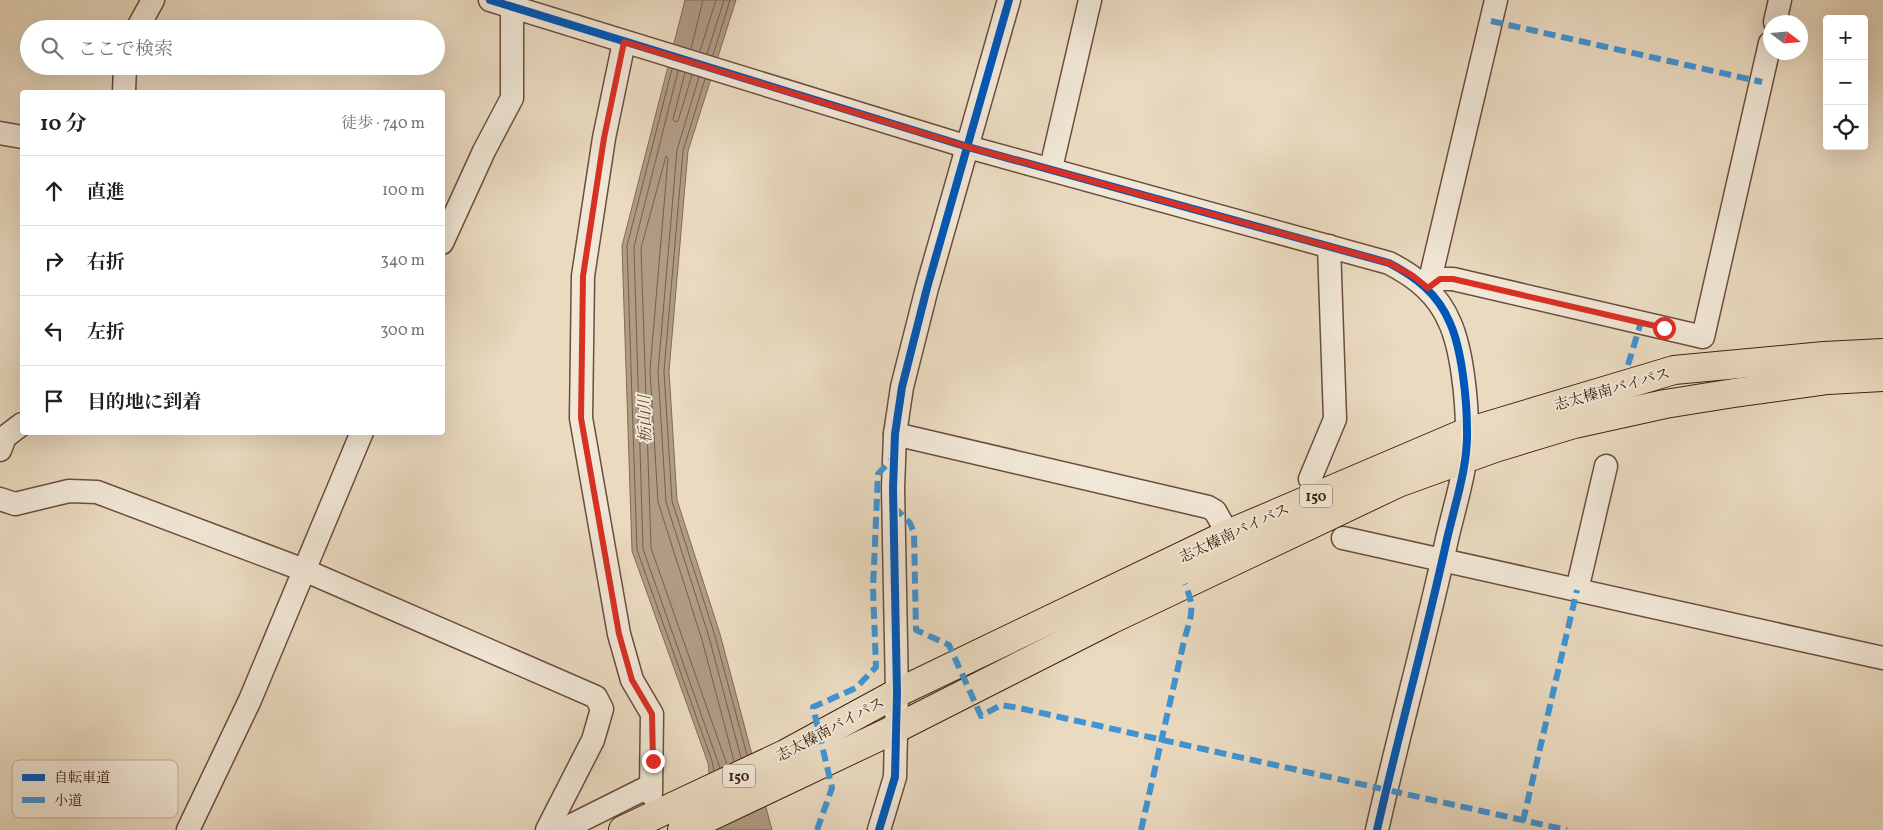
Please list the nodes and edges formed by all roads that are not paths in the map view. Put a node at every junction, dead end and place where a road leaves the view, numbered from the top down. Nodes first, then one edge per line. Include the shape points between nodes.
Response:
1 (153, 0) edge
2 (490, 0) edge
3 (1009, 0) edge
4 (1090, 0) edge
5 (1496, 0) edge
6 (1780, 0) edge
7 (514, 3) edge
8 (1777, 15) edge
9 (142, 20) edge
10 (629, 44) junction
11 (1766, 60) edge
12 (125, 75) edge
13 (124, 90) edge
14 (0, 133) edge
15 (20, 137) edge
16 (968, 147) junction
17 (1051, 168) junction
18 (445, 236) edge
19 (1329, 246) junction
20 (1428, 288) junction
21 (1883, 353) edge
22 (1883, 376) edge
23 (20, 426) edge
24 (1467, 432) junction
25 (895, 434) junction
26 (361, 435) edge
27 (0, 450) edge
28 (1464, 460) junction
29 (1606, 466) dead end
30 (1310, 478) dead end
31 (0, 499) edge
32 (1228, 534) junction
33 (1343, 538) dead end
34 (1443, 559) junction
35 (304, 570) junction
36 (1577, 590) junction
37 (1883, 658) edge
38 (897, 693) junction
39 (895, 729) junction
40 (789, 766) junction
41 (692, 816) edge
42 (188, 830) edge
43 (547, 830) edge
44 (562, 830) edge
45 (623, 830) edge
46 (879, 830) edge
47 (1377, 830) edge

1 - 9 street
2 - 7 street
3 - 16 street
4 - 17 street
5 - 20 street
6 - 8 street
7 - 10 street
7 - 18 street via 512,98
10 - 16 street
10 - 44 street via 604,138 583,276 581,418 619,634 632,680 652,714 651,790
11 - 20 street via 1703,337 1453,279 1440,279
12 - 13 street
14 - 15 street
16 - 17 street
16 - 25 street via 924,297 902,387
17 - 19 street
19 - 20 street via 1389,263
19 - 30 street via 1336,419
20 - 24 street via 1450,321 1458,346
21 - 24 highway, 志太榛南バイパス / 150 via 1674,370
22 - 28 highway, 志太榛南バイパス / 150 via 1828,380 1665,404 1574,424
23 - 27 street via 5,437
24 - 28 street
24 - 32 highway, 志太榛南バイパス / 150
25 - 32 street via 1208,507 1215,511
25 - 38 street
26 - 35 street
28 - 34 street
28 - 39 highway, 志太榛南バイパス / 150 via 1398,483 1185,584
29 - 36 street
31 - 35 street via 15,504 69,491 97,492
32 - 38 highway, 志太榛南バイパス / 150
33 - 34 street
34 - 36 street
34 - 47 street
35 - 42 street via 250,700
35 - 43 street via 596,697 602,709 593,740
36 - 37 street
38 - 39 street
38 - 40 highway, 志太榛南バイパス / 150
39 - 40 highway, 志太榛南バイパス / 150
39 - 46 street via 895,777
40 - 41 highway, 志太榛南バイパス / 150
41 - 45 highway, 志太榛南バイパス / 150

